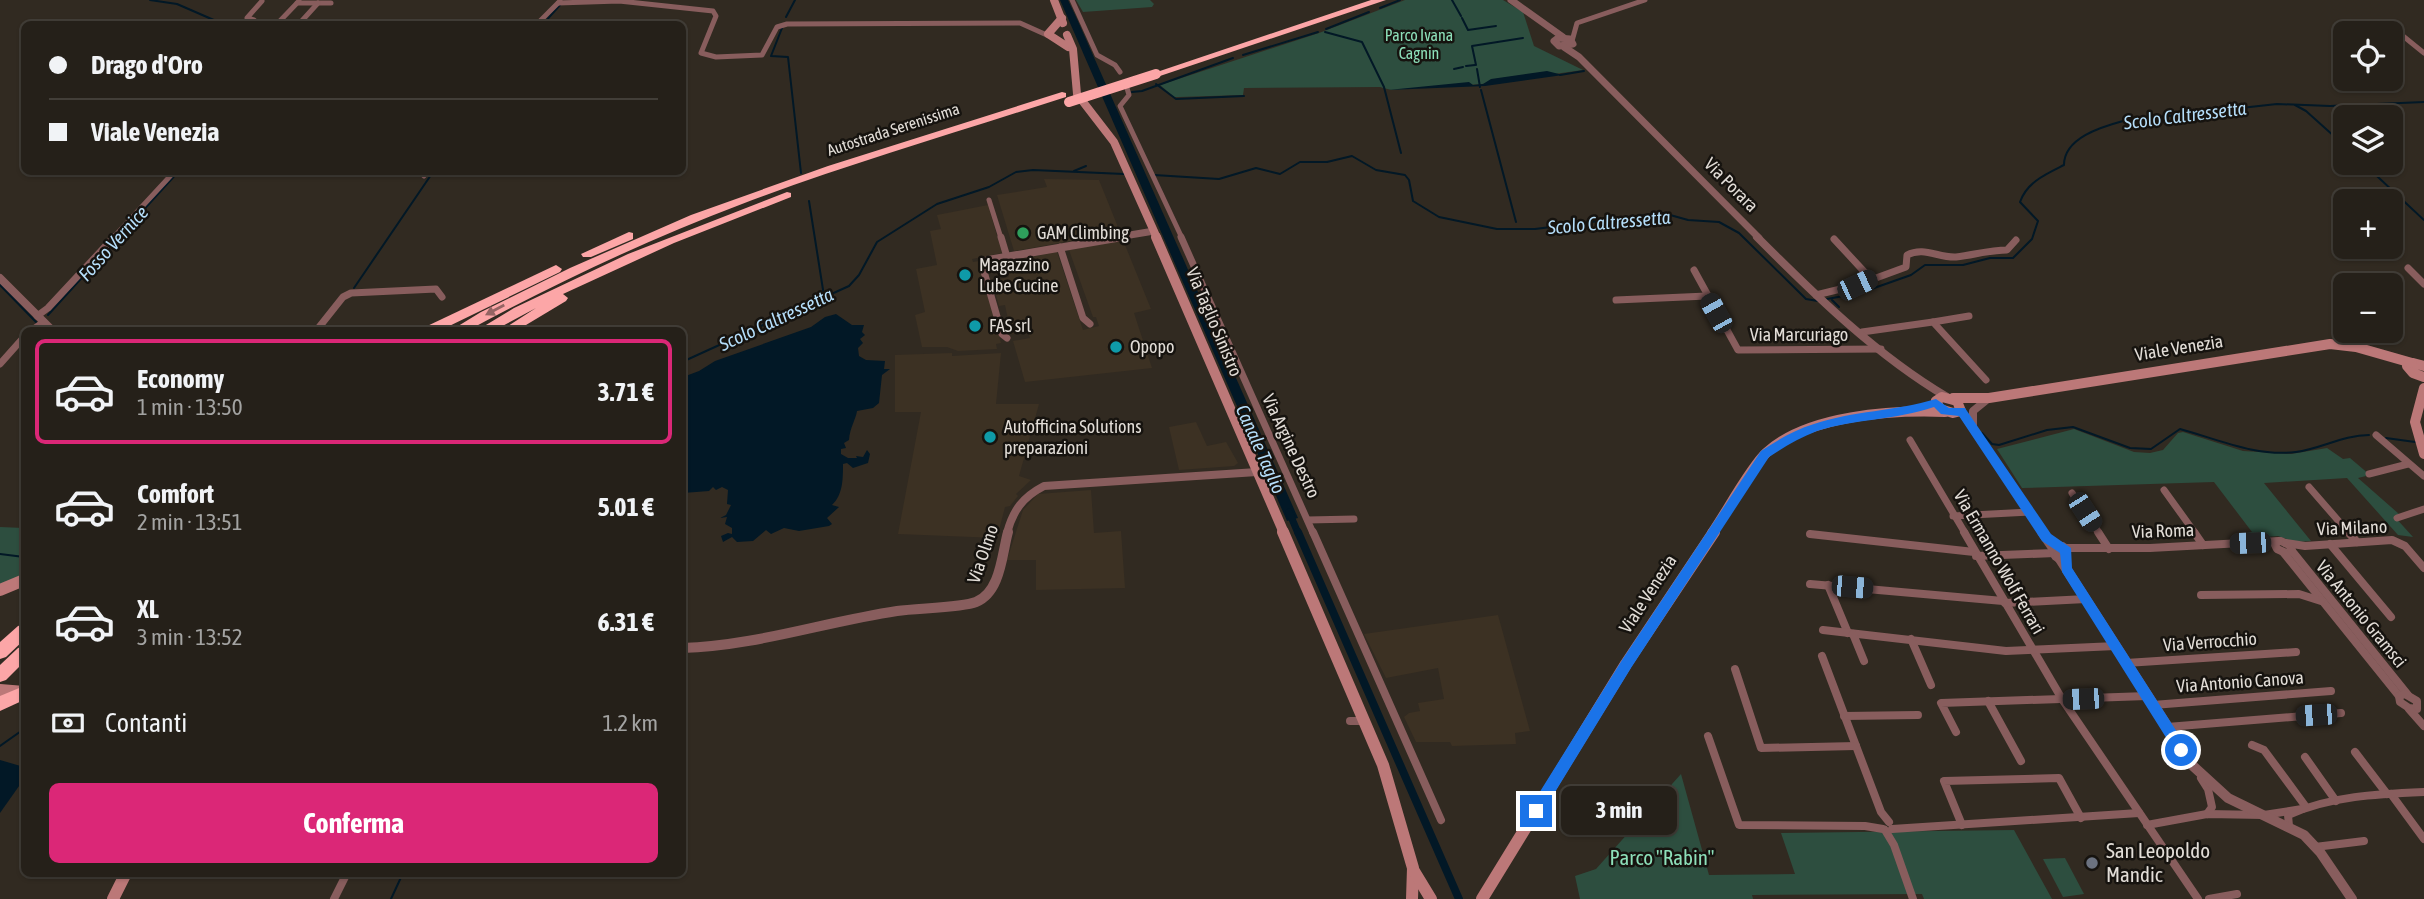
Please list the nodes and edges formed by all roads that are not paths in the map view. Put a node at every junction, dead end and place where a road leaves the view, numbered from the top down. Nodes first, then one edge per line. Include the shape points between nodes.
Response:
1 (1054, 0) edge
2 (1072, 0) edge
3 (1356, 0) edge
4 (1381, 0) edge
5 (1511, 0) edge
6 (1645, 0) edge
7 (262, 1) edge
8 (298, 1) edge
9 (559, 1) edge
10 (331, 2) dead end
11 (318, 3) junction
12 (1062, 18) junction
13 (253, 21) edge
14 (280, 21) edge
15 (302, 21) edge
16 (540, 21) edge
17 (1066, 32) junction
18 (1053, 33) junction
19 (2403, 36) dead end
20 (1567, 39) junction
21 (1564, 47) junction
22 (2424, 54) edge
23 (1579, 57) junction
24 (1073, 60) junction
25 (1153, 71) junction
26 (1120, 72) dead end
27 (1127, 88) dead end
28 (1066, 99) junction
29 (836, 168) junction
30 (171, 175) edge
31 (989, 200) dead end
32 (761, 204) junction
33 (1154, 231) junction
34 (1834, 239) dead end
35 (2016, 240) dead end
36 (1060, 247) junction
37 (1007, 257) junction
38 (988, 260) joint
39 (2408, 268) dead end
40 (1694, 270) dead end
41 (0, 278) edge
42 (1871, 279) junction
43 (2424, 284) edge
44 (1707, 296) junction
45 (442, 297) dead end
46 (1817, 297) junction
47 (1616, 300) dead end
48 (1969, 316) dead end
49 (41, 319) junction
50 (1933, 322) junction
51 (1090, 324) dead end
52 (34, 327) edge
53 (49, 327) edge
54 (319, 327) edge
55 (436, 327) edge
56 (464, 327) edge
57 (490, 327) edge
58 (513, 327) edge
59 (1862, 332) junction
60 (1007, 338) dead end
61 (21, 340) edge
62 (1882, 349) junction
63 (0, 364) edge
64 (2416, 366) edge
65 (2424, 377) edge
66 (1986, 380) dead end
67 (2422, 392) edge
68 (1989, 398) junction
69 (1943, 400) junction
70 (1913, 410) junction
71 (1954, 411) junction
72 (1975, 431) junction
73 (2376, 435) dead end
74 (1910, 440) dead end
75 (2424, 454) edge
76 (2408, 464) junction
77 (1257, 471) junction
78 (2369, 474) dead end
79 (2424, 476) edge
80 (2309, 486) dead end
81 (2164, 490) dead end
82 (2073, 493) dead end
83 (2424, 509) edge
84 (2030, 512) junction
85 (1953, 516) junction
86 (2398, 518) dead end
87 (1354, 519) dead end
88 (1308, 520) junction
89 (1810, 534) dead end
90 (2357, 542) junction
91 (2330, 544) junction
92 (2203, 545) junction
93 (2285, 548) junction
94 (2109, 549) junction
95 (2060, 550) junction
96 (1975, 554) junction
97 (2424, 568) edge
98 (21, 581) edge
99 (1810, 583) dead end
100 (2309, 584) junction
101 (1828, 585) junction
102 (0, 590) edge
103 (2299, 594) junction
104 (2201, 595) dead end
105 (2086, 599) junction
106 (2004, 602) junction
107 (2325, 603) junction
108 (2391, 617) dead end
109 (1824, 630) dead end
110 (1851, 633) junction
111 (21, 634) edge
112 (1911, 639) junction
113 (2116, 646) junction
114 (686, 648) edge
115 (0, 652) edge
116 (2033, 652) junction
117 (2296, 652) dead end
118 (21, 656) edge
119 (1822, 656) dead end
120 (1864, 662) dead end
121 (2126, 663) junction
122 (1735, 669) dead end
123 (0, 674) edge
124 (1931, 685) dead end
125 (0, 690) edge
126 (2331, 691) dead end
127 (21, 692) edge
128 (21, 694) edge
129 (2062, 699) junction
130 (1988, 701) junction
131 (2149, 701) junction
132 (2415, 703) edge
133 (0, 704) edge
134 (2341, 713) dead end
135 (1918, 715) dead end
136 (1844, 716) junction
137 (1350, 721) dead end
138 (1365, 721) junction
139 (2424, 726) edge
140 (2166, 727) junction
141 (1956, 732) dead end
142 (1708, 736) dead end
143 (2252, 745) dead end
144 (1856, 746) junction
145 (2355, 752) dead end
146 (2305, 757) dead end
147 (2021, 761) dead end
148 (2193, 766) junction
149 (2424, 792) edge
150 (2389, 794) junction
151 (2336, 801) junction
152 (2304, 808) junction
153 (2139, 813) junction
154 (2207, 814) junction
155 (2264, 815) junction
156 (2081, 818) junction
157 (1441, 820) dead end
158 (1886, 824) junction
159 (1962, 825) junction
160 (2147, 825) junction
161 (2289, 826) junction
162 (2424, 839) edge
163 (2364, 841) dead end
164 (2315, 847) junction
165 (1413, 868) junction
166 (124, 877) edge
167 (345, 877) edge
168 (2237, 894) dead end
169 (1484, 895) edge
170 (113, 899) edge
171 (334, 899) edge
172 (1412, 899) edge
173 (1431, 899) edge
174 (1473, 899) edge
175 (1913, 899) edge
176 (2198, 899) edge
177 (2209, 899) edge
178 (2352, 899) edge

1 - 12 main road, Via Taglio Sinistro
2 - 26 street via 1097,55
3 - 25 highway, Autostrada Serenissima
4 - 25 highway, Autostrada Serenissima
5 - 20 street, Via Porara
6 - 20 street via 1577,23
7 - 13 street via 247,18
8 - 11 street
8 - 14 street
9 - 16 street
9 - 18 street via 619,1 713,11 716,16 701,53 716,57 764,54 777,27 787,24 1012,23
10 - 11 street
11 - 15 street
12 - 17 main road, Via Taglio Sinistro
12 - 18 main road
17 - 18 main road
17 - 24 main road, Via Taglio Sinistro
18 - 24 main road, Via Taglio Sinistro via 1068,46
19 - 22 street
20 - 21 street
20 - 21 street, Via Porara via 1556,44
20 - 23 street, Via Porara
21 - 23 street, Via Porara
23 - 46 street, Via Porara
24 - 33 main road, Via Taglio Sinistro via 1077,94 1117,147
25 - 28 highway, Autostrada Serenissima, bridge
27 - 88 street, Via Argine Destro via 1129,95 1120,106
28 - 29 highway, Autostrada Serenissima
28 - 32 highway, Autostrada Serenissima
29 - 55 highway via 618,240
29 -> 56 highway, Autostrada Serenissima via 656,234
30 - 49 street
31 - 37 street
32 - 57 highway, Autostrada Serenissima via 589,276
32 - 58 highway via 611,272
33 - 36 street
33 - 77 main road, Via Taglio Sinistro
34 - 42 street
35 - 42 street via 2007,250 1961,257 1917,250 1907,256 1906,267
36 - 37 street
36 - 51 street via 1083,318
37 - 38 street
38 - 60 street via 983,268
39 - 43 street
40 - 44 street, Via Marcuriago
41 - 49 street
42 - 46 street
44 - 47 street
44 - 62 street, Via Marcuriago via 1738,350
45 - 54 street via 436,289 351,293
46 - 59 street, Via Porara
48 - 50 street
49 - 52 street
49 - 53 street
50 - 59 street
50 - 66 street
59 - 62 street, Via Porara
61 - 63 street
62 - 69 street, Via Porara
64 - 65 main road, Viale Venezia
64 - 67 main road
64 - 68 main road, Viale Venezia via 2348,345 2322,345
67 - 75 main road via 2415,422
68 - 69 main road, Viale Venezia
68 - 71 main road, Viale Venezia
68 - 72 street via 1972,413
69 - 70 main road, Viale Venezia
69 - 71 main road
69 - 71 main road via 1961,405
70 - 71 main road, Viale Venezia
70 - 169 main road, Viale Venezia via 1818,427 1765,454 1613,685
71 - 72 street
72 - 84 street
73 - 76 street
74 - 85 street, Via Ermanno Wolf Ferrari
76 - 78 street
76 - 79 street
77 - 114 street, Via Olmo via 1044,486 1028,493 1015,508 993,584 981,600 896,611 723,647
77 - 138 main road, Via Taglio Sinistro
80 - 90 street
81 - 92 street
82 - 94 street
83 - 86 street
84 - 85 street
84 - 95 street
85 - 96 street, Via Ermanno Wolf Ferrari
87 - 88 street
88 - 157 street, Via Argine Destro
89 - 96 street, Via Roma
90 - 91 street, Via Milano
90 - 97 street, Via Milano via 2400,543
91 - 93 street, Via Milano
91 - 108 street
92 - 93 street, Via Roma via 2252,543
92 - 94 street, Via Roma
93 - 100 street, Via Antonio Gramsci
93 - 132 street, Via Antonio Gramsci
94 - 95 street, Via Roma
95 - 96 street, Via Roma
95 - 105 street
96 - 106 street, Via Ermanno Wolf Ferrari
98 - 102 main road
99 - 101 street
100 - 103 street via 2308,590
100 - 107 street, Via Antonio Gramsci
101 - 106 street
101 - 110 street
103 - 104 street
103 - 107 street
105 - 106 street
105 - 113 street
106 - 116 street, Via Ermanno Wolf Ferrari
107 - 132 street, Via Antonio Gramsci
109 - 110 street
110 - 112 street
110 - 120 street
111 - 115 highway
112 - 116 street
112 - 124 street
113 - 116 street
113 - 121 street
116 - 129 street, Via Ermanno Wolf Ferrari
117 - 121 street, Via Verrocchio
118 - 123 highway
119 - 136 street
121 - 131 street
122 - 144 street via 1761,748
125 - 127 main road
126 - 131 street, Via Antonio Canova
128 - 133 highway
129 - 130 street
129 - 131 street
129 - 153 street, Via Ermanno Wolf Ferrari
130 - 141 street via 1941,703
130 - 147 street
131 - 140 street
132 - 139 street, Via Antonio Gramsci
134 - 140 street
135 - 136 street
136 - 144 street
137 - 138 street
138 - 165 main road, Via Taglio Sinistro via 1395,797
140 - 148 street
142 - 158 street via 1740,825
143 - 152 street via 2264,750
144 - 158 street
145 - 150 street
146 - 151 street
148 - 154 street via 2211,798
148 - 155 street via 2228,798
149 - 150 street
150 - 151 street
150 - 162 street
151 - 152 street
152 - 155 street
152 - 161 street via 2288,815
153 - 156 street
153 - 160 street, Via Ermanno Wolf Ferrari
154 - 155 street
154 - 160 street
155 - 161 street
156 - 159 street
156 - 159 street via 2059,778 1944,781
158 - 159 street
158 - 175 street
160 - 176 street, Via Ermanno Wolf Ferrari
161 - 164 street
163 - 164 street
164 - 178 street
165 - 172 main road, Via Taglio Sinistro
165 - 173 main road, Via Taglio Sinistro
166 - 170 main road
167 - 171 street
168 - 177 street
169 - 174 main road, Viale Venezia

